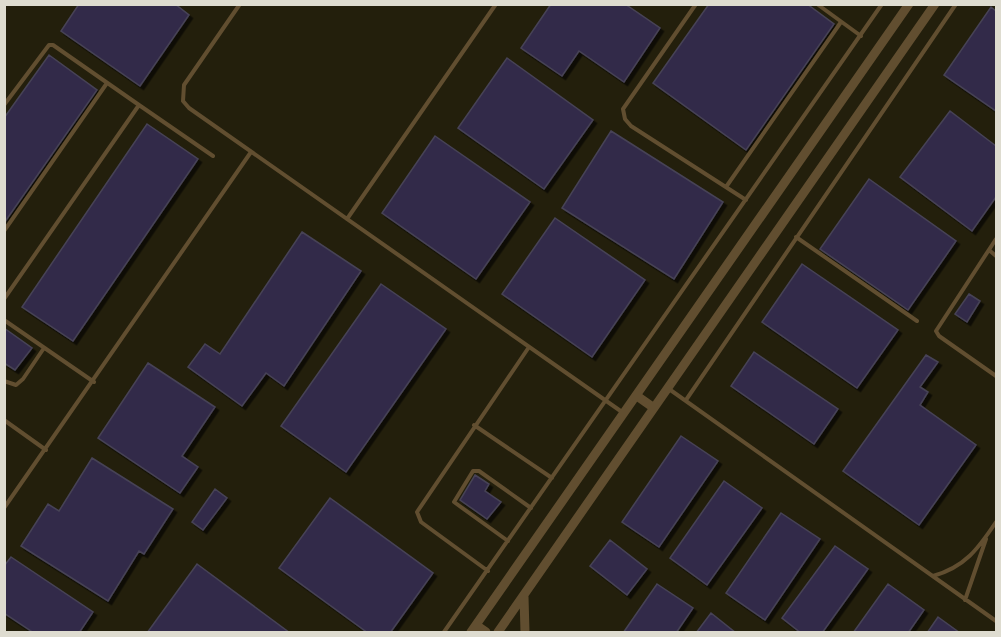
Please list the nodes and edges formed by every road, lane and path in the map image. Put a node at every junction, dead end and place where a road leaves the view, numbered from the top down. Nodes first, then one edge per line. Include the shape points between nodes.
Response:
1 (240, 4) edge
2 (496, 4) edge
3 (696, 4) edge
4 (817, 4) edge
5 (882, 4) edge
6 (909, 4) edge
7 (935, 4) edge
8 (956, 4) edge
9 (841, 22) junction
10 (861, 36) junction
11 (107, 84) junction
12 (4, 105) edge
13 (139, 105) junction
14 (251, 152) junction
15 (213, 156) dead end
16 (726, 188) junction
17 (746, 200) junction
18 (346, 219) junction
19 (4, 231) edge
20 (796, 237) junction
21 (996, 239) edge
22 (989, 250) junction
23 (996, 256) edge
24 (4, 299) edge
25 (4, 320) edge
26 (917, 321) dead end
27 (529, 346) junction
28 (44, 348) junction
29 (996, 376) edge
30 (4, 381) edge
31 (94, 382) junction
32 (668, 388) junction
33 (637, 396) junction
34 (686, 400) junction
35 (606, 401) junction
36 (654, 408) junction
37 (624, 414) junction
38 (4, 420) edge
39 (474, 425) junction
40 (46, 450) junction
41 (552, 478) junction
42 (4, 508) edge
43 (531, 508) junction
44 (996, 522) edge
45 (988, 535) junction
46 (508, 541) junction
47 (488, 571) junction
48 (932, 576) junction
49 (524, 597) junction
50 (965, 600) junction
51 (996, 621) edge
52 (474, 629) edge
53 (444, 633) edge
54 (486, 633) edge
55 (498, 633) edge
56 (525, 633) edge

1 - 14 lane via 182,93 189,108
2 - 18 lane
3 - 16 lane via 623,109 632,126
4 - 9 lane
5 - 10 lane
6 - 33 street
7 - 32 street
8 - 20 lane
9 - 10 lane
9 - 16 lane
10 - 17 lane
11 - 12 lane via 49,45
11 - 13 lane
11 - 19 lane
13 - 15 lane
13 - 24 lane
14 - 18 lane
14 - 31 lane
16 - 17 lane
17 - 35 lane
18 - 27 lane
20 - 26 lane
20 - 34 lane
21 - 22 lane
22 - 23 lane
22 - 29 lane via 936,331
25 - 28 lane
27 - 35 lane
27 - 39 lane
28 - 30 lane via 16,385
28 - 31 lane
31 - 40 lane
32 - 34 lane
32 - 36 street
33 - 36 street
33 - 37 street
34 - 48 lane
35 - 37 lane
35 - 41 lane
36 - 49 street
37 - 52 street
38 - 40 lane
39 - 41 lane
39 - 47 lane via 417,512 421,522
40 - 42 lane
41 - 43 lane
43 - 46 lane
43 - 46 lane via 479,471 473,471 454,502
44 - 45 lane
45 - 48 lane via 953,570
45 - 50 lane
46 - 47 lane
47 - 53 lane
48 - 50 lane
49 - 55 street
49 - 56 street
50 - 51 lane
52 - 54 street

